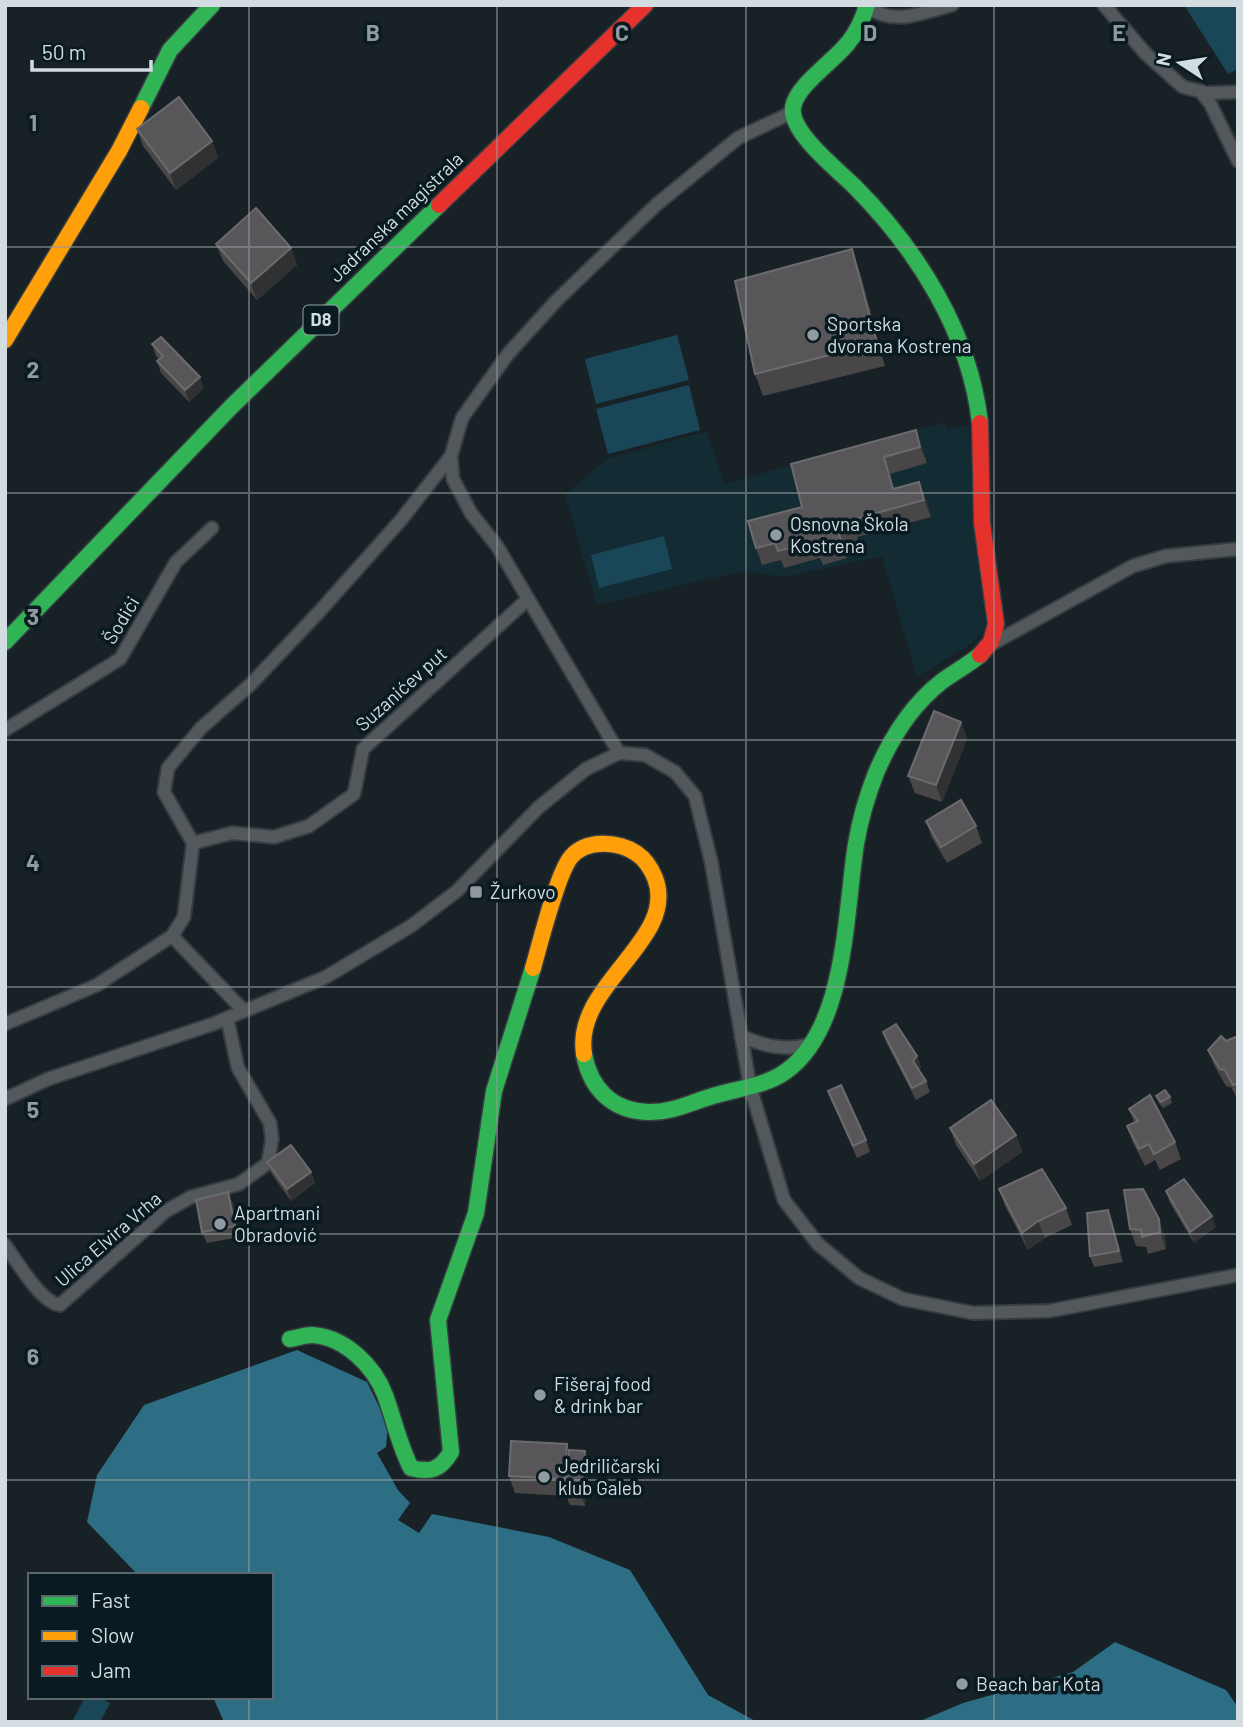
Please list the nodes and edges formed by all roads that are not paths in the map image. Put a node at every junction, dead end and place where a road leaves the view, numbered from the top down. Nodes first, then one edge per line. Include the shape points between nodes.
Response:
1 (212, 5) edge
2 (645, 5) edge
3 (952, 5) edge
4 (1104, 5) edge
5 (867, 6) edge
6 (1199, 90) junction
7 (1238, 92) edge
8 (793, 113) junction
9 (1238, 161) edge
10 (5, 340) edge
11 (451, 456) junction
12 (212, 528) dead end
13 (1238, 549) edge
14 (528, 599) junction
15 (5, 642) edge
16 (986, 647) junction
17 (5, 730) edge
18 (618, 752) junction
19 (193, 843) junction
20 (172, 936) junction
21 (244, 1011) junction
22 (227, 1018) junction
23 (5, 1024) edge
24 (741, 1036) junction
25 (813, 1044) junction
26 (750, 1086) junction
27 (5, 1099) edge
28 (5, 1245) edge
29 (1238, 1275) edge
30 (290, 1339) dead end

1 - 10 street via 170,50 118,151
2 - 15 street, Jadranska magistrala / D8 via 231,407
3 - 5 street via 902,19 878,15
4 - 6 street via 1146,54 1183,87
5 - 8 street via 852,39 799,93
6 - 7 street
6 - 9 street
8 - 11 street via 738,138 656,205 557,300 508,354 462,418
8 - 16 street via 804,135 898,235 937,292 964,349 979,406 983,534 996,630
11 - 14 street via 459,491
11 - 19 street via 327,603 251,684 201,728 168,768 164,792
12 - 17 street, Šodići via 176,562 120,659
13 - 16 street via 1166,556 1133,566
14 - 18 street
14 - 19 street, Suzanićev put via 363,749 354,794 309,826 274,837 232,833
16 - 25 street via 912,711 887,750 859,830 832,996
18 - 21 street via 586,769 539,807 457,891 411,926 326,977
18 - 24 street via 645,755 675,772 695,796
19 - 20 street via 184,917
20 - 21 street
20 - 23 street via 97,985
21 - 22 street
22 - 27 street via 48,1079
22 - 28 street, Ulica Elvira Vrha via 238,1068 270,1123 268,1163 239,1184 191,1198 166,1211 60,1305 40,1293
24 - 25 street via 776,1048
24 - 26 street
25 - 26 street via 783,1073
26 - 29 street via 784,1200 818,1244 859,1278 903,1299 973,1313 1049,1311
26 - 30 street via 674,1110 638,1113 612,1104 593,1084 582,1036 589,1012 657,916 659,894 647,861 637,852 607,843 585,847 570,858 558,887 513,1027 494,1091 476,1213 438,1320 451,1452 443,1466 426,1472 411,1468 384,1392 360,1356 333,1340 311,1335

